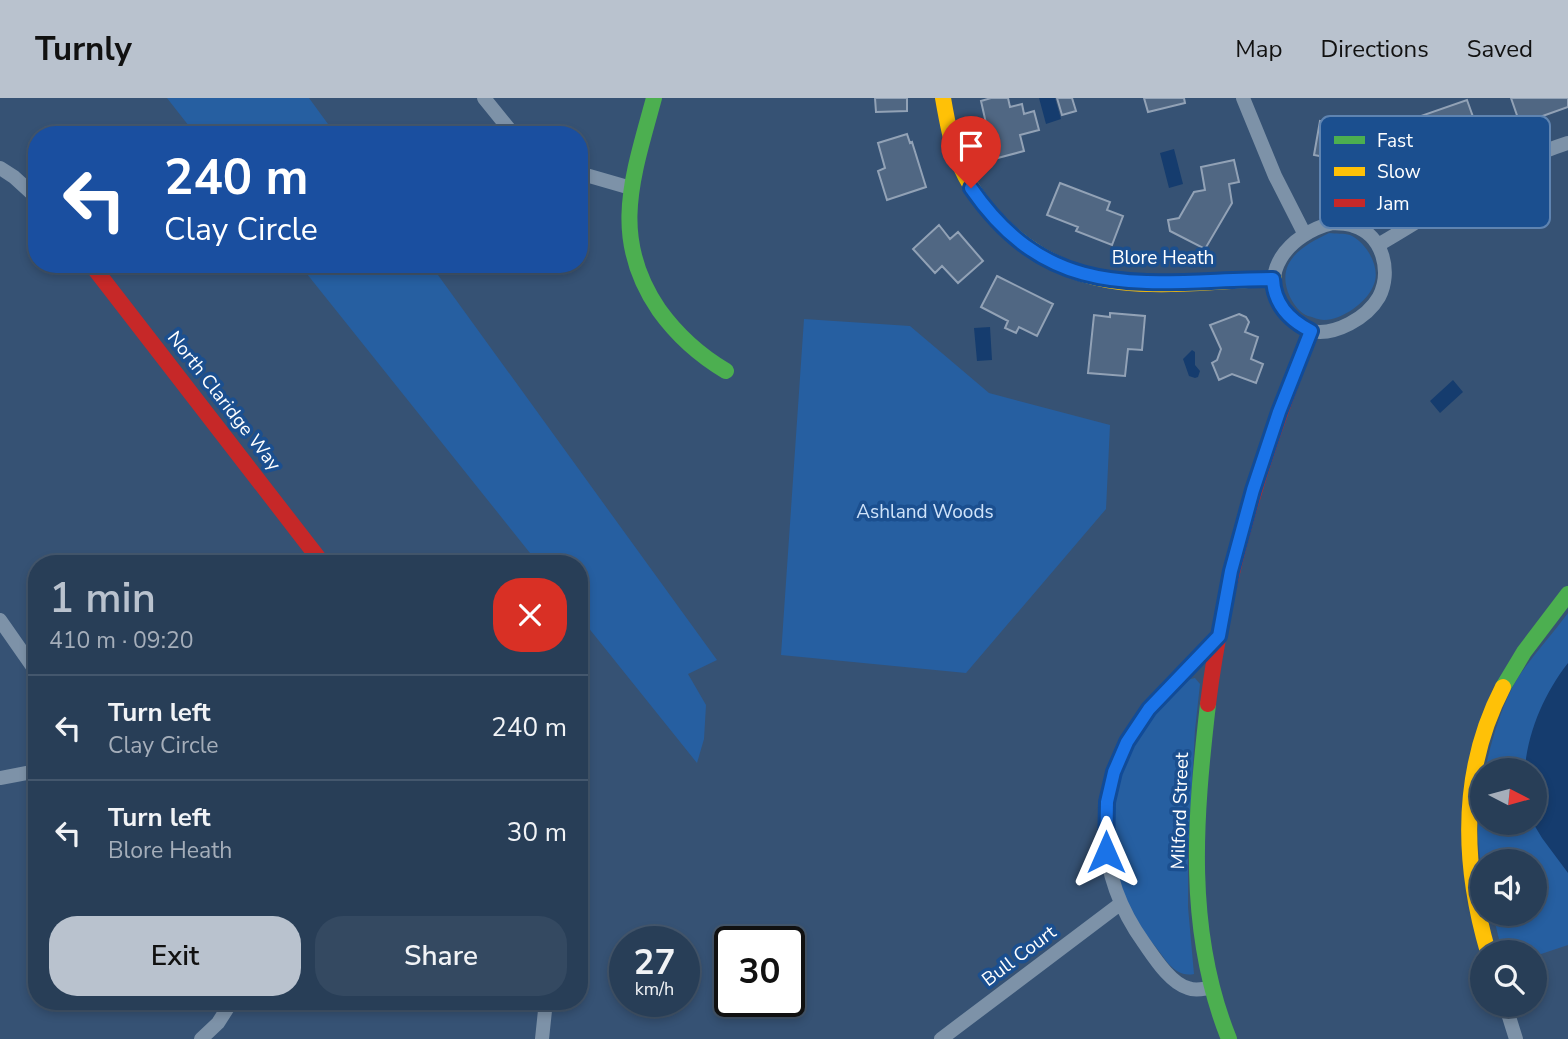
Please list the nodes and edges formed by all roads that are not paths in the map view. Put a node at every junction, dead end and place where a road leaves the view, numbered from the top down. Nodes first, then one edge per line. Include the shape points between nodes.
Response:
1 (484, 98) edge
2 (654, 98) edge
3 (943, 98) edge
4 (1242, 98) edge
5 (507, 126) edge
6 (1568, 143) edge
7 (1550, 148) edge
8 (0, 168) edge
9 (588, 176) edge
10 (631, 188) junction
11 (28, 190) edge
12 (1320, 226) edge
13 (1358, 228) edge
14 (1406, 228) edge
15 (1304, 233) junction
16 (1378, 245) junction
17 (98, 273) edge
18 (1273, 279) junction
19 (1311, 331) junction
20 (726, 371) dead end
21 (316, 555) edge
22 (1568, 594) edge
23 (0, 620) edge
24 (1219, 636) junction
25 (28, 660) edge
26 (28, 773) edge
27 (0, 778) edge
28 (1120, 904) junction
29 (1484, 940) edge
30 (1209, 988) junction
31 (226, 1010) edge
32 (545, 1010) edge
33 (1509, 1017) edge
34 (201, 1039) edge
35 (542, 1039) edge
36 (941, 1039) edge
37 (1229, 1039) edge
38 (1516, 1039) edge

1 - 5 street
2 - 10 street
3 - 18 street, Blore Heath via 949,136 971,188 1002,226 1035,253 1084,275 1118,282
4 - 15 street
6 - 7 street
8 - 11 street
9 - 10 street
10 - 20 street via 628,229 643,288 691,349
12 - 15 street
13 - 16 street
14 - 16 street
15 - 18 street via 1279,260
16 - 19 street via 1385,279 1371,307 1344,326
17 - 21 street, North Claridge Way
18 - 19 street via 1283,310
19 - 24 street, Milford Street via 1253,490
22 - 29 street via 1510,673 1474,766 1468,861
23 - 25 street
24 - 28 street via 1149,709 1114,772 1105,841
24 - 30 street, Milford Street via 1204,734 1198,839 1200,933
26 - 27 street
28 - 30 street via 1170,975 1188,988
28 - 36 street, Bull Court
30 - 37 street, Milford Street
31 - 34 street
32 - 35 street
33 - 38 street

